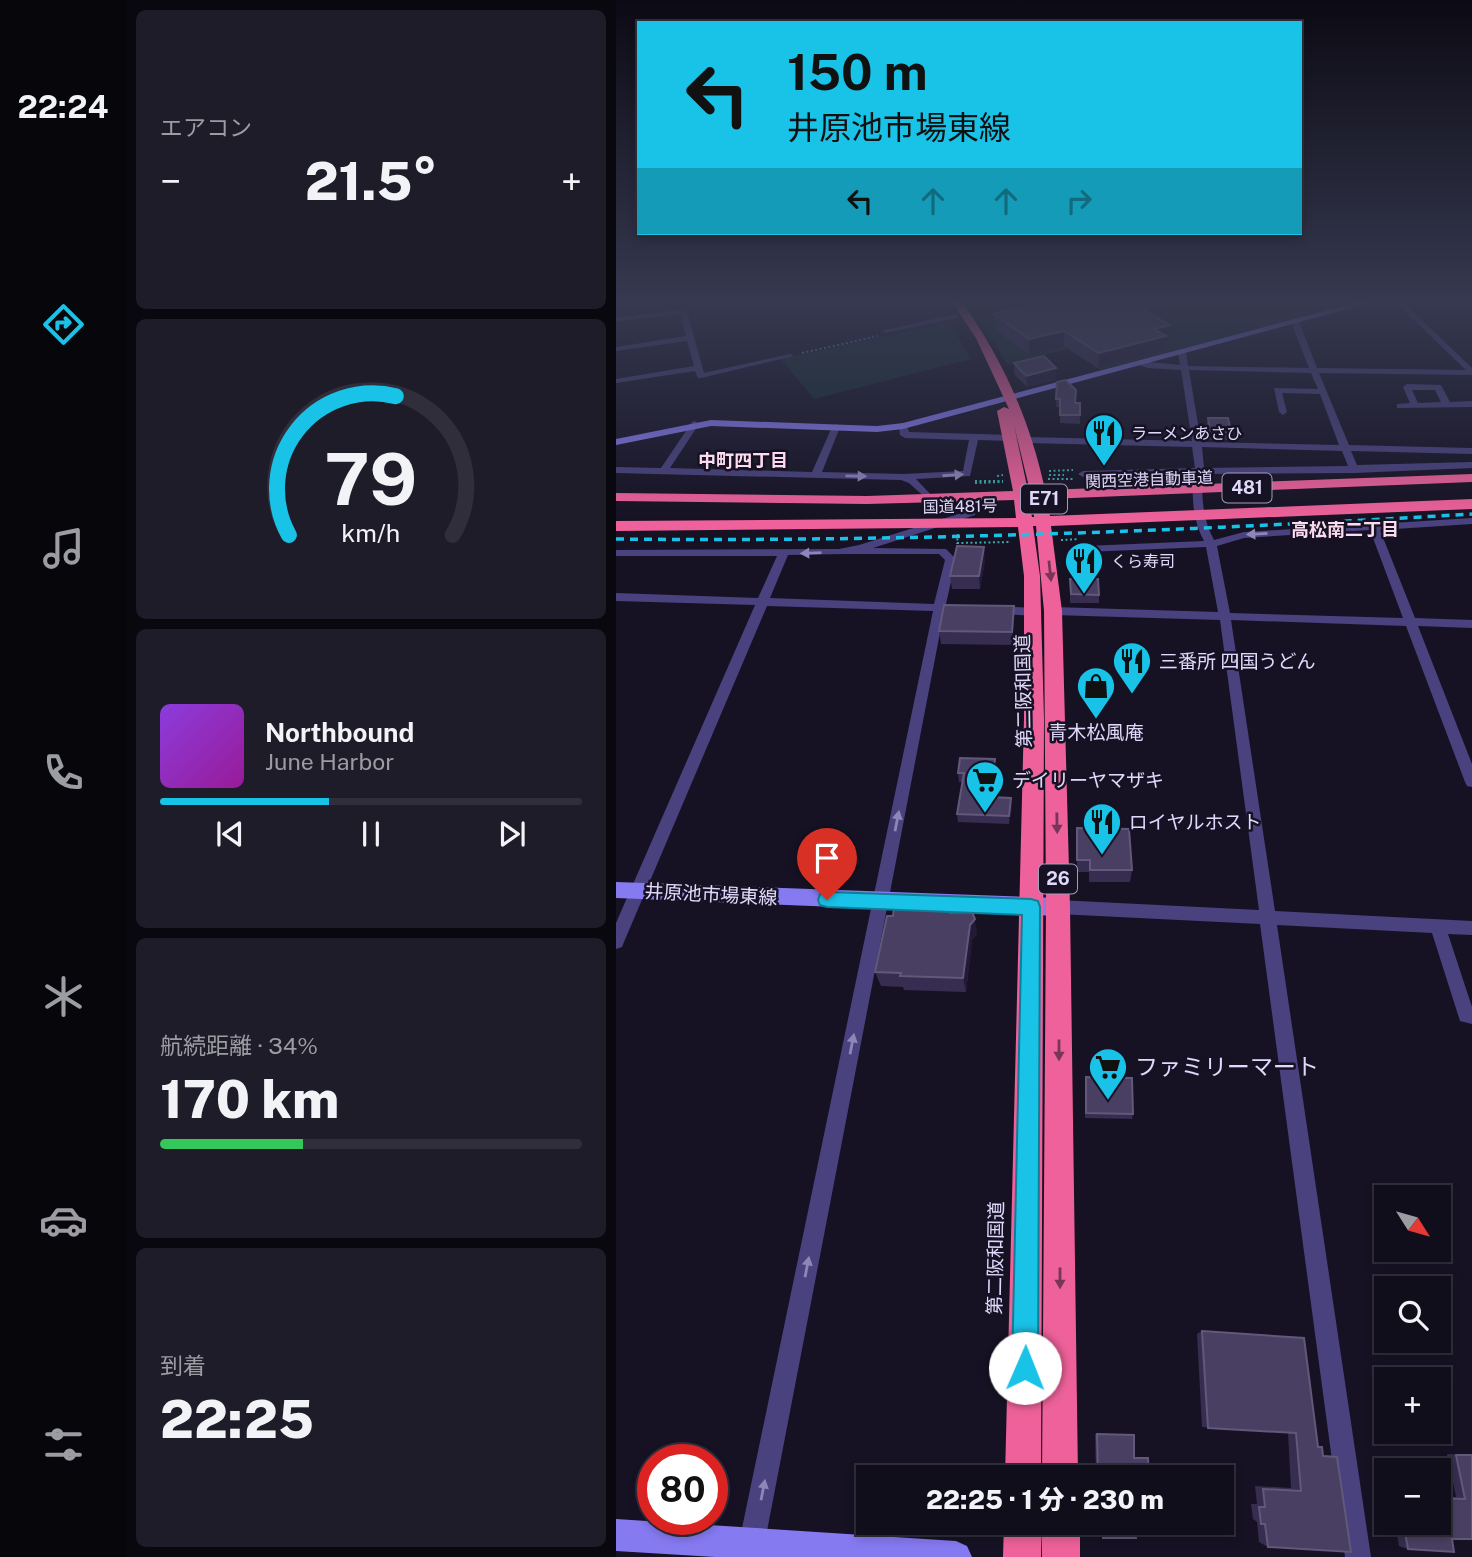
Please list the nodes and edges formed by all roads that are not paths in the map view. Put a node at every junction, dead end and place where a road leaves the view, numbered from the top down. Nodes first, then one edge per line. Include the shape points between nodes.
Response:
1 (656, 375) edge
2 (990, 375) edge
3 (1098, 375) edge
4 (1186, 375) edge
5 (1315, 375) edge
6 (616, 381) edge
7 (1322, 392) junction
8 (1006, 399) junction
9 (1472, 404) edge
10 (1447, 405) junction
11 (1400, 406) dead end
12 (1415, 406) junction
13 (1283, 412) dead end
14 (695, 424) junction
15 (903, 426) junction
16 (836, 427) junction
17 (974, 438) junction
18 (1020, 439) junction
19 (616, 442) edge
20 (1196, 443) junction
21 (1345, 448) junction
22 (1472, 451) edge
23 (1472, 465) edge
24 (616, 470) edge
25 (1354, 470) junction
26 (1198, 471) junction
27 (663, 472) junction
28 (1472, 472) edge
29 (1083, 474) dead end
30 (902, 477) junction
31 (1472, 480) edge
32 (812, 482) junction
33 (616, 484) edge
34 (1198, 490) junction
35 (616, 491) edge
36 (633, 491) junction
37 (1031, 491) junction
38 (1472, 492) edge
39 (616, 498) edge
40 (929, 498) junction
41 (753, 499) junction
42 (1472, 502) edge
43 (1200, 507) junction
44 (616, 511) edge
45 (971, 513) junction
46 (616, 519) edge
47 (756, 520) junction
48 (1472, 521) edge
49 (616, 526) edge
50 (1374, 527) junction
51 (1086, 544) road end
52 (1211, 544) junction
53 (847, 551) junction
54 (616, 553) edge
55 (783, 554) junction
56 (616, 597) edge
57 (764, 602) junction
58 (939, 608) junction
59 (967, 609) edge
60 (980, 610) edge
61 (1043, 612) junction
62 (1225, 617) junction
63 (1410, 622) junction
64 (1472, 624) edge
65 (1472, 782) edge
66 (616, 890) edge
67 (638, 891) junction
68 (881, 902) junction
69 (1031, 907) junction
70 (1058, 907) junction
71 (1267, 920) junction
72 (1438, 927) junction
73 (1472, 928) edge
74 (616, 942) edge
75 (1472, 1016) edge
76 (1023, 1465) edge
77 (1060, 1465) edge
78 (616, 1535) edge
79 (1023, 1535) edge
80 (1061, 1535) edge
81 (751, 1550) edge
82 (956, 1557) edge
83 (1022, 1557) edge
84 (1061, 1557) edge
85 (1358, 1557) edge

1 - 6 street
2 - 8 highway, 第二阪和国道 / 26
3 - 8 street
4 - 20 street
5 - 7 street
7 - 13 street via 1277,390
7 - 21 street
8 - 15 street
8 - 18 highway, 第二阪和国道 / 26
9 - 10 street
10 - 12 street
10 - 12 street via 1438,387 1407,387
11 - 12 street
14 - 16 street
14 - 19 street
14 - 27 street
15 - 16 street
15 - 17 street via 905,435
16 - 32 street
17 - 18 street
30 -> 17 street via 967,474
18 - 20 street
18 - 37 highway, 第二阪和国道 / 26
20 - 21 street
20 - 26 street
21 - 22 street
21 - 25 street
23 - 25 street
24 - 27 street
25 - 26 street
26 - 29 street
26 - 34 street
27 - 32 street
28 - 32 highway, 国道481号 / 481 via 854,488
32 -> 30 street
30 - 40 street
31 - 34 highway, 481
31 - 39 highway, 関西空港自動車道 / E71 via 1061,499
32 - 33 highway, 国道481号 / 481
32 - 36 highway
34 - 37 highway, 481
34 - 43 street
35 - 36 highway
36 - 41 highway
37 - 40 highway, 481
37 - 43 highway, 481
37 - 45 highway, 481
37 - 61 highway, 第二阪和国道 / 26 via 1032,576
38 - 44 highway, 関西空港自動車道 / E71 via 1150,505
39 - 41 highway, 481
40 - 41 highway, 481
42 - 43 highway, 481
42 - 47 highway, 国道481号 / 481 via 999,523 777,524
43 - 52 street via 1204,534
44 - 47 highway, 481
45 - 47 highway, 481
45 - 53 street
46 - 47 highway
47 - 49 highway, 国道481号 / 481
48 - 50 street
50 -> 52 street via 1244,535
50 - 63 street
51 - 52 street
52 - 62 street
53 -> 55 street
53 - 58 street via 942,551 951,559
54 - 55 street
55 - 57 street
56 - 57 street
57 - 58 street
57 - 67 street
58 - 59 street
68 -> 58 street
60 - 61 street
61 - 62 street
61 - 69 highway, 第二阪和国道 / 26
61 -> 70 highway, 第二阪和国道 / 26
62 - 63 street
62 - 71 street
63 - 64 street
63 - 65 street
66 - 67 street, 井原池市場東線
67 - 68 street, 井原池市場東線
67 - 74 street
68 - 69 street, 井原池市場東線
81 -> 68 street
69 - 70 street, 井原池市場東線
69 - 76 highway, 第二阪和国道 / 26
70 - 71 street
70 -> 77 highway, 第二阪和国道 / 26
71 - 72 street
71 - 85 street
72 - 73 street
72 - 75 street via 1466,1015
78 - 81 street
79 - 83 highway
80 - 84 highway
81 - 82 street

